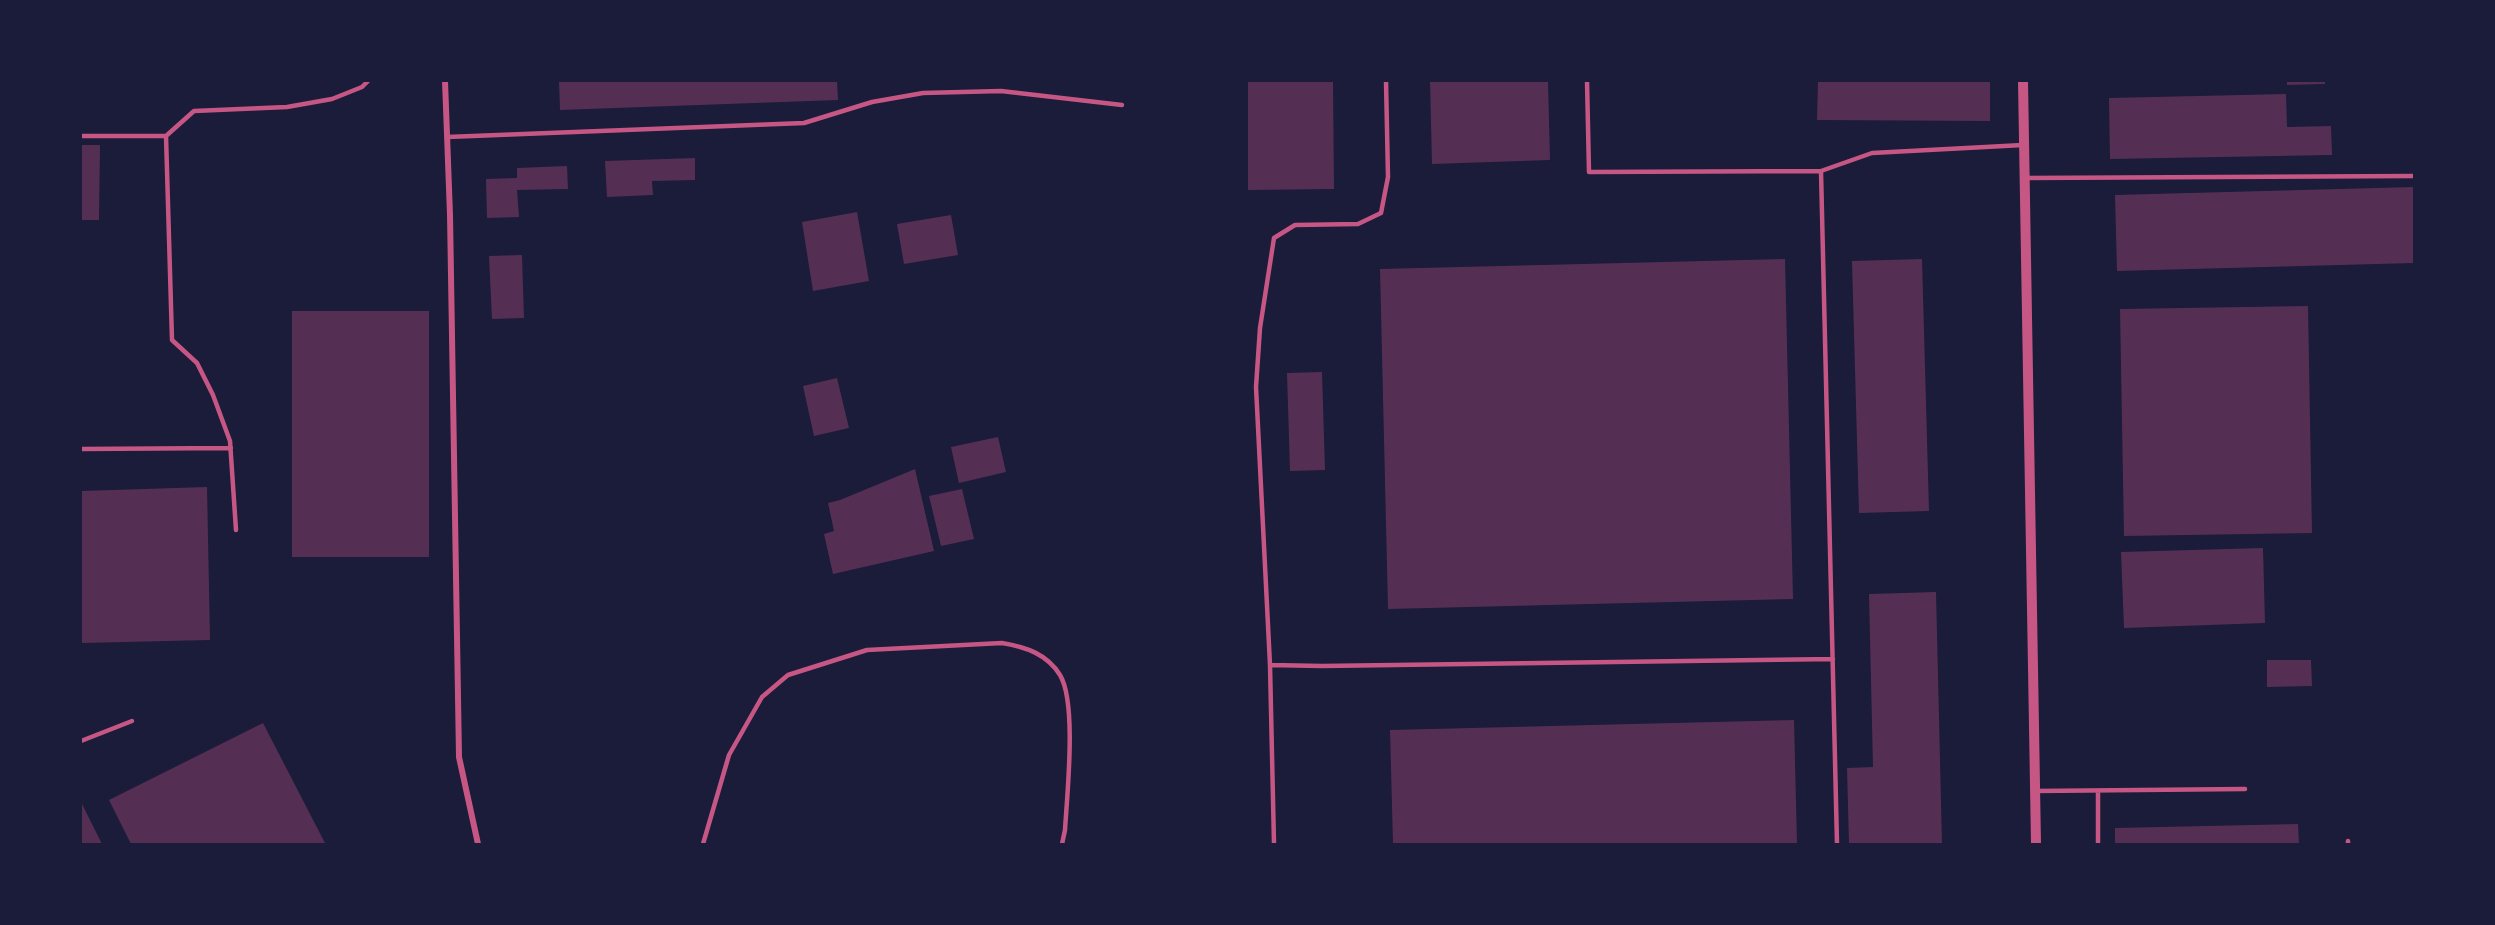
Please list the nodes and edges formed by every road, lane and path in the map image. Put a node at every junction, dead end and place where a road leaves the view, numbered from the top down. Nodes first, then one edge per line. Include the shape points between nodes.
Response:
1 (368, 81) edge
2 (445, 81) edge
3 (1386, 81) edge
4 (1587, 81) edge
5 (2023, 81) edge
6 (1122, 105) dead end
7 (81, 136) edge
8 (166, 136) junction
9 (447, 137) junction
10 (2024, 145) junction
11 (1821, 171) junction
12 (2414, 176) edge
13 (2025, 178) junction
14 (231, 448) junction
15 (81, 449) edge
16 (236, 530) dead end
17 (1833, 659) junction
18 (1270, 665) junction
19 (132, 721) dead end
20 (81, 741) edge
21 (2245, 789) dead end
22 (2035, 791) junction
23 (2098, 791) junction
24 (478, 844) edge
25 (703, 844) edge
26 (1062, 844) edge
27 (1274, 844) edge
28 (1837, 844) edge
29 (2036, 844) edge
30 (2098, 844) edge

1 - 8 lane via 332,99 287,107 194,111
2 - 9 street
3 - 18 lane via 1388,177 1381,213 1358,224 1295,225 1274,238 1260,328 1256,387
4 - 11 lane via 1589,172
5 - 10 street
6 - 9 lane via 1001,91 923,93 872,102 804,123
7 - 8 lane
8 - 14 lane via 172,340 197,363 213,394
9 - 24 street via 459,757
10 - 11 lane via 1872,153
10 - 13 street
11 - 17 lane
12 - 13 lane
13 - 22 street
14 - 15 lane
14 - 16 lane
17 - 18 lane
17 - 28 lane
18 - 27 lane
19 - 20 lane
21 - 23 lane
22 - 23 lane
22 - 29 street
23 - 30 lane
25 - 26 lane via 729,755 762,697 788,675 867,650 1002,643 1024,646 1043,656 1062,678 1070,724

